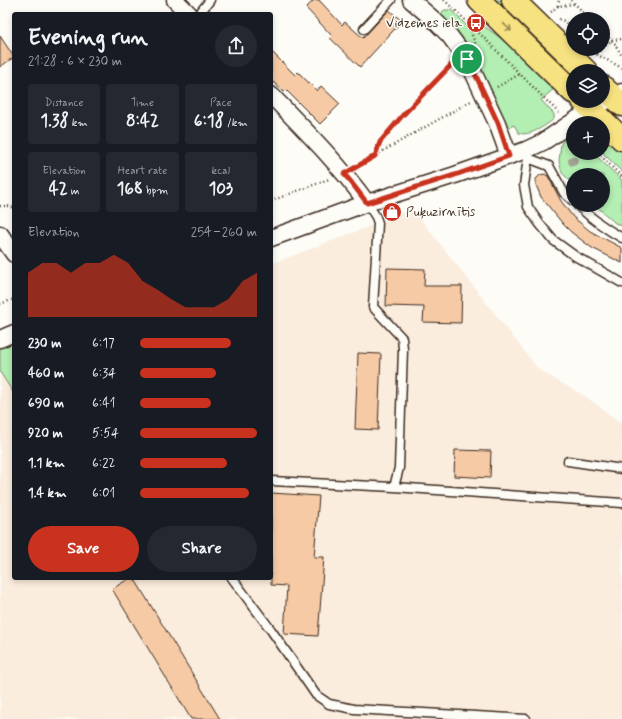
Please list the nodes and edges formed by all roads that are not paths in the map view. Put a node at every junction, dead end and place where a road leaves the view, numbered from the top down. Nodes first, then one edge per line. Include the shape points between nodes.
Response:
1 (175, 0) edge
2 (210, 0) edge
3 (391, 0) edge
4 (411, 0) edge
5 (479, 0) edge
6 (513, 0) edge
7 (187, 12) edge
8 (201, 12) edge
9 (364, 29) dead end
10 (579, 64) edge
11 (566, 85) edge
12 (273, 97) edge
13 (584, 108) edge
14 (590, 108) edge
15 (622, 139) edge
16 (527, 154) junction
17 (509, 156) junction
18 (566, 195) edge
19 (367, 203) junction
20 (584, 212) edge
21 (0, 234) edge
22 (273, 237) edge
23 (622, 238) edge
24 (12, 251) edge
25 (621, 282) edge
26 (12, 334) edge
27 (0, 338) edge
28 (568, 461) dead end
29 (622, 469) edge
30 (273, 481) edge
31 (394, 487) junction
32 (622, 503) edge
33 (234, 580) edge
34 (526, 719) edge

1 - 7 street
2 - 8 lane
3 - 9 lane
4 - 17 street via 449,35 467,59 498,123
5 -> 11 highway
6 - 10 highway
12 - 19 street via 344,174
13 - 16 street via 569,125
14 - 15 highway
16 - 17 street
16 - 18 lane via 549,166
16 - 25 lane via 524,185 528,206 539,224 552,240
17 - 19 street
19 - 22 street
19 - 31 lane via 378,223 372,307 402,338 403,348 399,468
20 - 23 lane
21 - 24 street
26 - 27 street
28 - 29 lane
30 - 31 lane
31 - 32 lane
33 - 34 lane via 316,696 329,704 354,709

